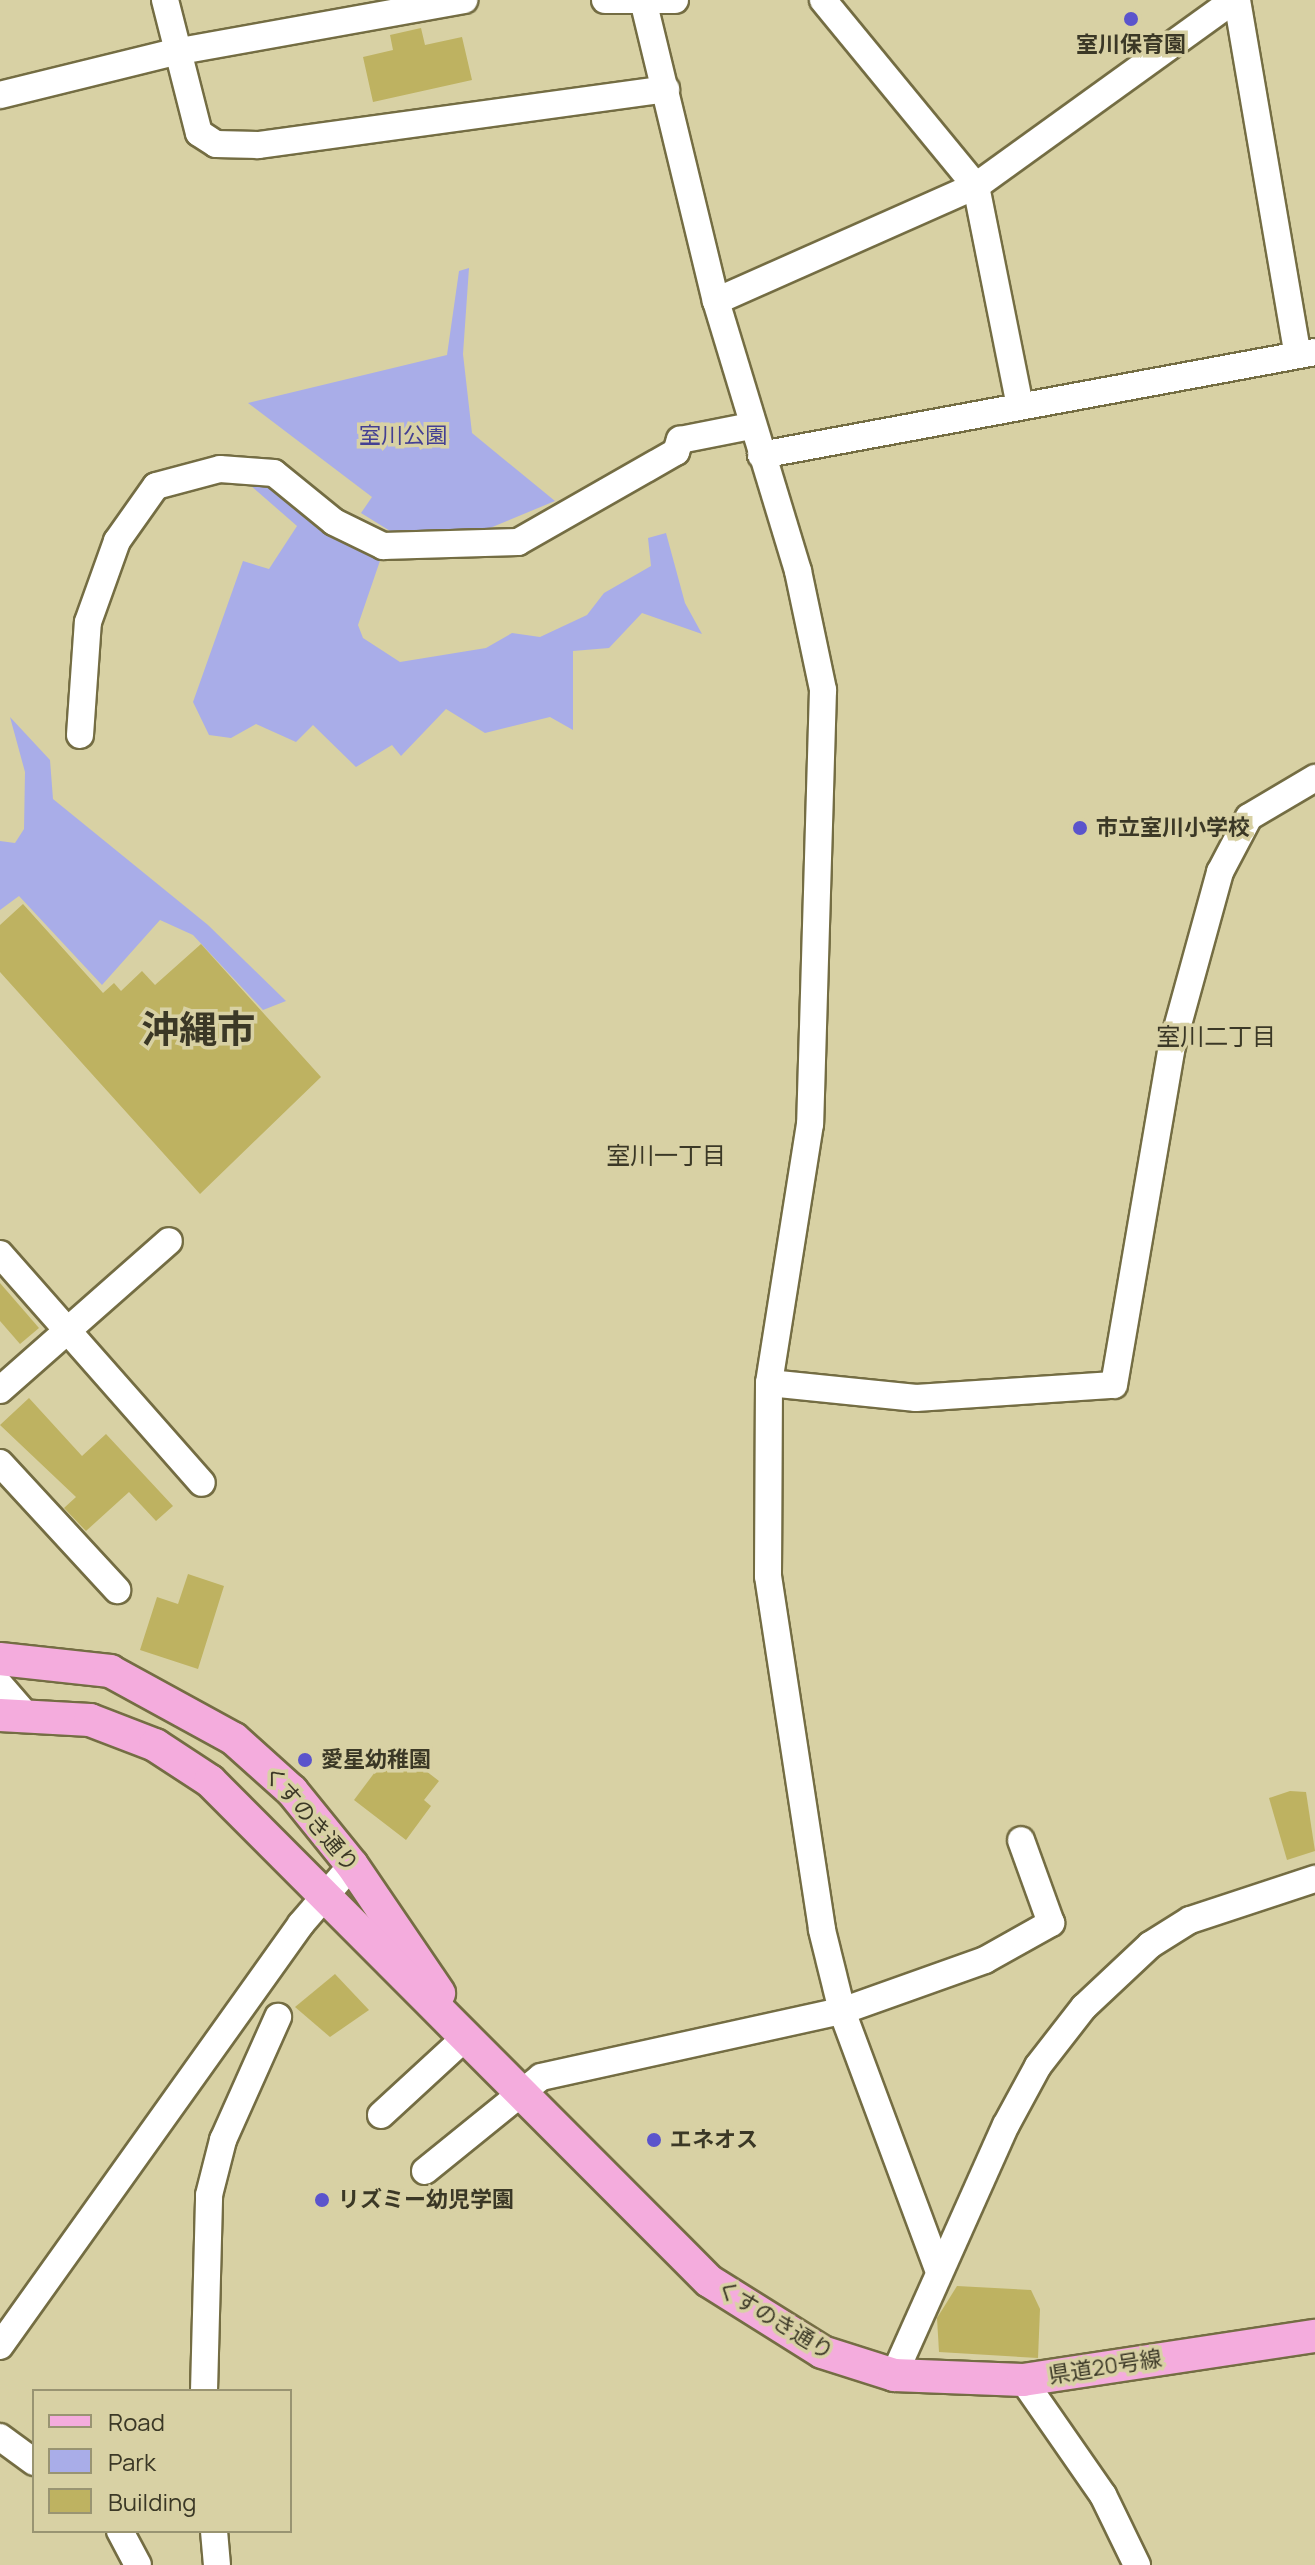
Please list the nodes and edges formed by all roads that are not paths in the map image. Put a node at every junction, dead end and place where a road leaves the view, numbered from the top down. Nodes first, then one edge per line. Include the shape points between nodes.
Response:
1 (165, 0) edge
2 (464, 0) edge
3 (605, 0) edge
4 (675, 0) edge
5 (823, 0) edge
6 (1236, 0) edge
7 (643, 3) edge
8 (175, 52) junction
9 (666, 89) junction
10 (0, 95) edge
11 (976, 186) junction
12 (716, 301) junction
13 (1307, 353) edge
14 (1020, 406) junction
15 (751, 426) junction
16 (761, 455) junction
17 (80, 735) dead end
18 (1315, 778) edge
19 (169, 1241) dead end
20 (0, 1254) edge
21 (68, 1327) junction
22 (769, 1383) junction
23 (0, 1390) edge
24 (0, 1463) edge
25 (202, 1483) dead end
26 (117, 1590) dead end
27 (0, 1659) edge
28 (0, 1685) edge
29 (13, 1714) edge
30 (1021, 1840) dead end
31 (352, 1865) junction
32 (1315, 1879) edge
33 (325, 1893) junction
34 (842, 2011) junction
35 (278, 2017) dead end
36 (467, 2036) junction
37 (520, 2091) junction
38 (381, 2115) dead end
39 (425, 2171) dead end
40 (937, 2267) junction
41 (1315, 2336) edge
42 (0, 2346) edge
43 (894, 2375) junction
44 (1023, 2380) junction
45 (204, 2389) edge
46 (0, 2437) edge
47 (32, 2461) edge
48 (121, 2533) edge
49 (214, 2533) edge
50 (138, 2565) edge
51 (217, 2565) edge
52 (1137, 2565) edge

1 - 8 street
2 - 8 street
3 - 7 street
4 - 7 street
5 - 11 street
6 - 11 street
6 - 13 street
7 - 9 street
8 - 9 street via 199,133 216,144 258,145
8 - 10 street
9 - 12 street
11 - 12 street
11 - 14 street
12 - 15 street
13 - 14 street
14 - 16 street
15 - 16 street
15 - 17 street via 680,440 676,452 518,542 383,546 334,522 274,473 220,469 156,486 117,541 88,622
16 - 22 street via 812,630 826,747 810,1124
18 - 22 street via 1249,817 1220,872 1171,1050 1114,1385 916,1398
19 - 21 street
20 - 21 street
21 - 23 street
21 - 25 street
22 - 34 street via 768,1576 822,1930
24 - 26 street
27 - 31 main road, くすのき通り via 110,1671 193,1711 270,1769
28 - 29 street
29 - 33 main road, くすのき通り via 90,1720 155,1745 210,1781
30 - 34 street via 1051,1923 985,1960
31 - 33 street
31 - 36 main road, くすのき通り
32 - 40 street via 1190,1920 1114,1976 1038,2066
33 - 36 main road, くすのき通り
33 - 42 street
34 - 37 street via 749,2036 631,2053 541,2077
34 - 40 street
35 - 45 street via 223,2140 209,2195
36 - 37 main road, くすのき通り
36 - 38 street
37 - 39 street
37 - 43 main road, くすのき通り via 709,2281 822,2352
40 - 43 street
41 - 44 main road, 県道20号線
43 - 44 main road, 県道20号線
44 - 52 street via 1103,2495
46 - 47 street
48 - 50 street
49 - 51 street

